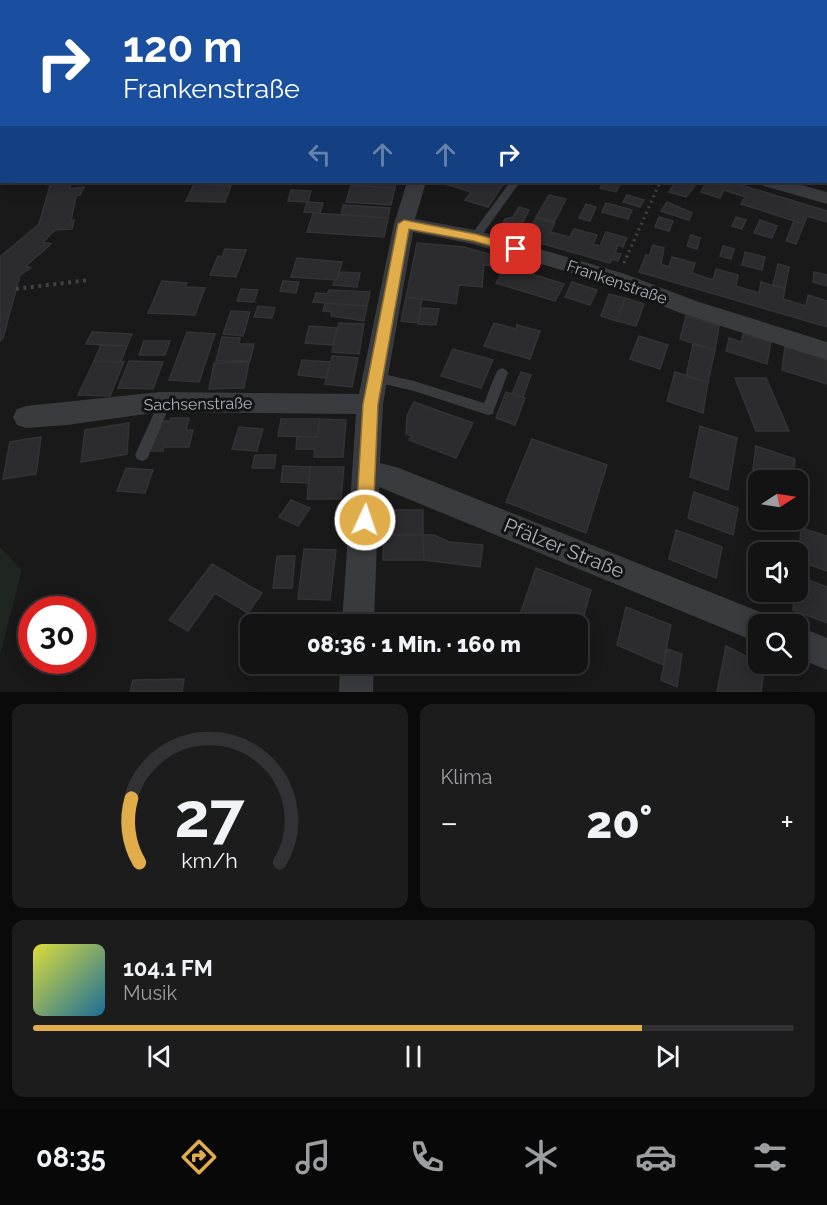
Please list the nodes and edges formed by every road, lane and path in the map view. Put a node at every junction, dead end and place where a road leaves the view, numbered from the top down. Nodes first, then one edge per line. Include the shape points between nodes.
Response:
1 (416, 183) edge
2 (514, 183) edge
3 (660, 183) edge
4 (774, 183) edge
5 (827, 198) edge
6 (404, 224) junction
7 (475, 237) junction
8 (617, 279) junction
9 (89, 280) dead end
10 (16, 289) dead end
11 (827, 351) edge
12 (502, 373) dead end
13 (375, 377) junction
14 (165, 402) junction
15 (370, 404) junction
16 (26, 417) dead end
17 (142, 455) dead end
18 (368, 473) junction
19 (359, 614) edge
20 (748, 623) edge
21 (808, 646) edge
22 (827, 654) edge
23 (357, 674) edge
24 (356, 692) edge

1 - 6 street
2 - 7 lane
3 - 8 path
4 - 5 street
6 - 7 street, Frankenstraße
6 - 13 street
7 - 8 street, Frankenstraße
8 - 11 street, Frankenstraße via 687,308
9 - 10 path
12 - 13 lane via 488,410
13 - 15 street
14 - 15 street, Sachsenstraße
14 - 16 street, Sachsenstraße
14 - 17 lane
15 - 18 street
18 - 19 street
18 - 20 street, Pfälzer Straße via 389,477
21 - 22 street
23 - 24 street

